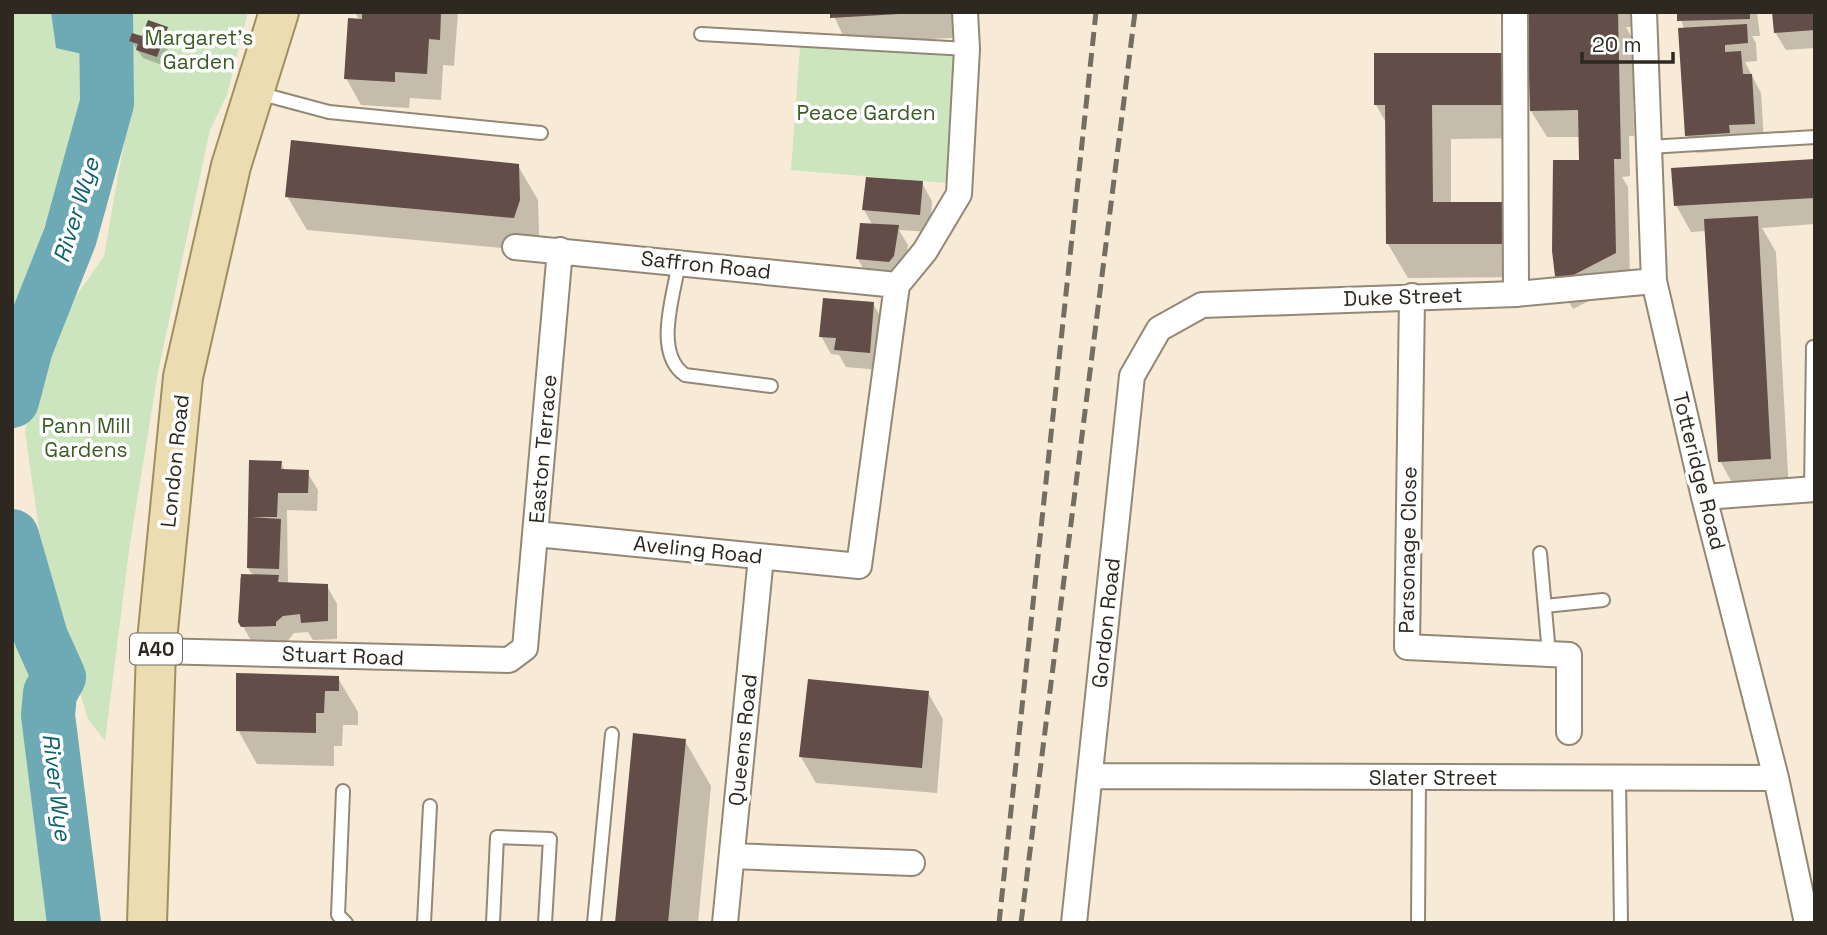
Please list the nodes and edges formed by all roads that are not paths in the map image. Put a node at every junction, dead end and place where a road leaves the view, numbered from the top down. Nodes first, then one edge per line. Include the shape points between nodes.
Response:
1 (279, 12) edge
2 (965, 12) edge
3 (1515, 12) edge
4 (1644, 12) edge
5 (701, 34) dead end
6 (967, 49) junction
7 (254, 93) junction
8 (541, 133) dead end
9 (1815, 137) edge
10 (1649, 147) junction
11 (515, 247) dead end
12 (560, 250) junction
13 (680, 262) junction
14 (1654, 281) junction
15 (897, 285) junction
16 (1516, 294) junction
17 (1412, 296) junction
18 (1158, 329) joint
19 (1813, 348) dead end
20 (771, 386) dead end
21 (1813, 489) edge
22 (1704, 497) junction
23 (536, 534) junction
24 (1540, 554) dead end
25 (761, 557) junction
26 (1603, 600) dead end
27 (1545, 606) junction
28 (525, 648) joint
29 (156, 651) junction
30 (1549, 654) junction
31 (1569, 732) dead end
32 (612, 734) dead end
33 (1090, 776) junction
34 (1419, 778) junction
35 (1619, 778) junction
36 (1776, 778) junction
37 (342, 791) dead end
38 (430, 806) dead end
39 (732, 856) junction
40 (912, 863) dead end
41 (147, 923) edge
42 (346, 923) edge
43 (424, 923) edge
44 (493, 923) edge
45 (545, 923) edge
46 (594, 923) edge
47 (725, 923) edge
48 (1074, 923) edge
49 (1418, 923) edge
50 (1621, 923) edge
51 (1807, 923) edge

1 - 7 main road, London Road / A40
2 - 6 street
3 - 16 street
4 - 10 street, Totteridge Road
5 - 6 lane
6 - 15 street via 959,194 925,251
7 - 8 lane via 329,112
7 - 29 main road, London Road / A40 via 231,166 183,377
9 - 10 lane
10 - 14 street, Totteridge Road
11 - 12 street, Saffron Road
12 - 13 street, Saffron Road
12 - 23 street, Easton Terrace
13 - 15 street, Saffron Road
13 - 20 lane via 667,351 674,367 685,374
14 - 16 street, Duke Street
14 - 22 street, Totteridge Road
15 - 25 street, Aveling Road via 859,566
16 - 17 street, Duke Street
17 - 18 street, Duke Street via 1202,305
17 - 30 street, Parsonage Close via 1407,647
18 - 33 street, Gordon Road via 1132,376
19 - 21 lane
21 - 22 street
22 - 36 street, Totteridge Road
23 - 25 street, Aveling Road
23 - 28 street, Easton Terrace
24 - 27 lane
25 - 39 street, Queens Road
26 - 27 lane
27 - 30 lane
28 - 29 street, Stuart Road via 509,660
29 - 41 main road, London Road / A40
30 - 31 street via 1569,655
32 - 46 lane
33 - 34 street, Slater Street
33 - 48 street, Gordon Road
34 - 35 street, Slater Street
34 - 49 lane
35 - 36 street, Slater Street
35 - 50 lane
36 - 51 street, Totteridge Road
37 - 42 lane via 338,915
38 - 43 lane
39 - 40 street
39 - 47 street, Queens Road
44 - 45 lane via 497,837 550,839

